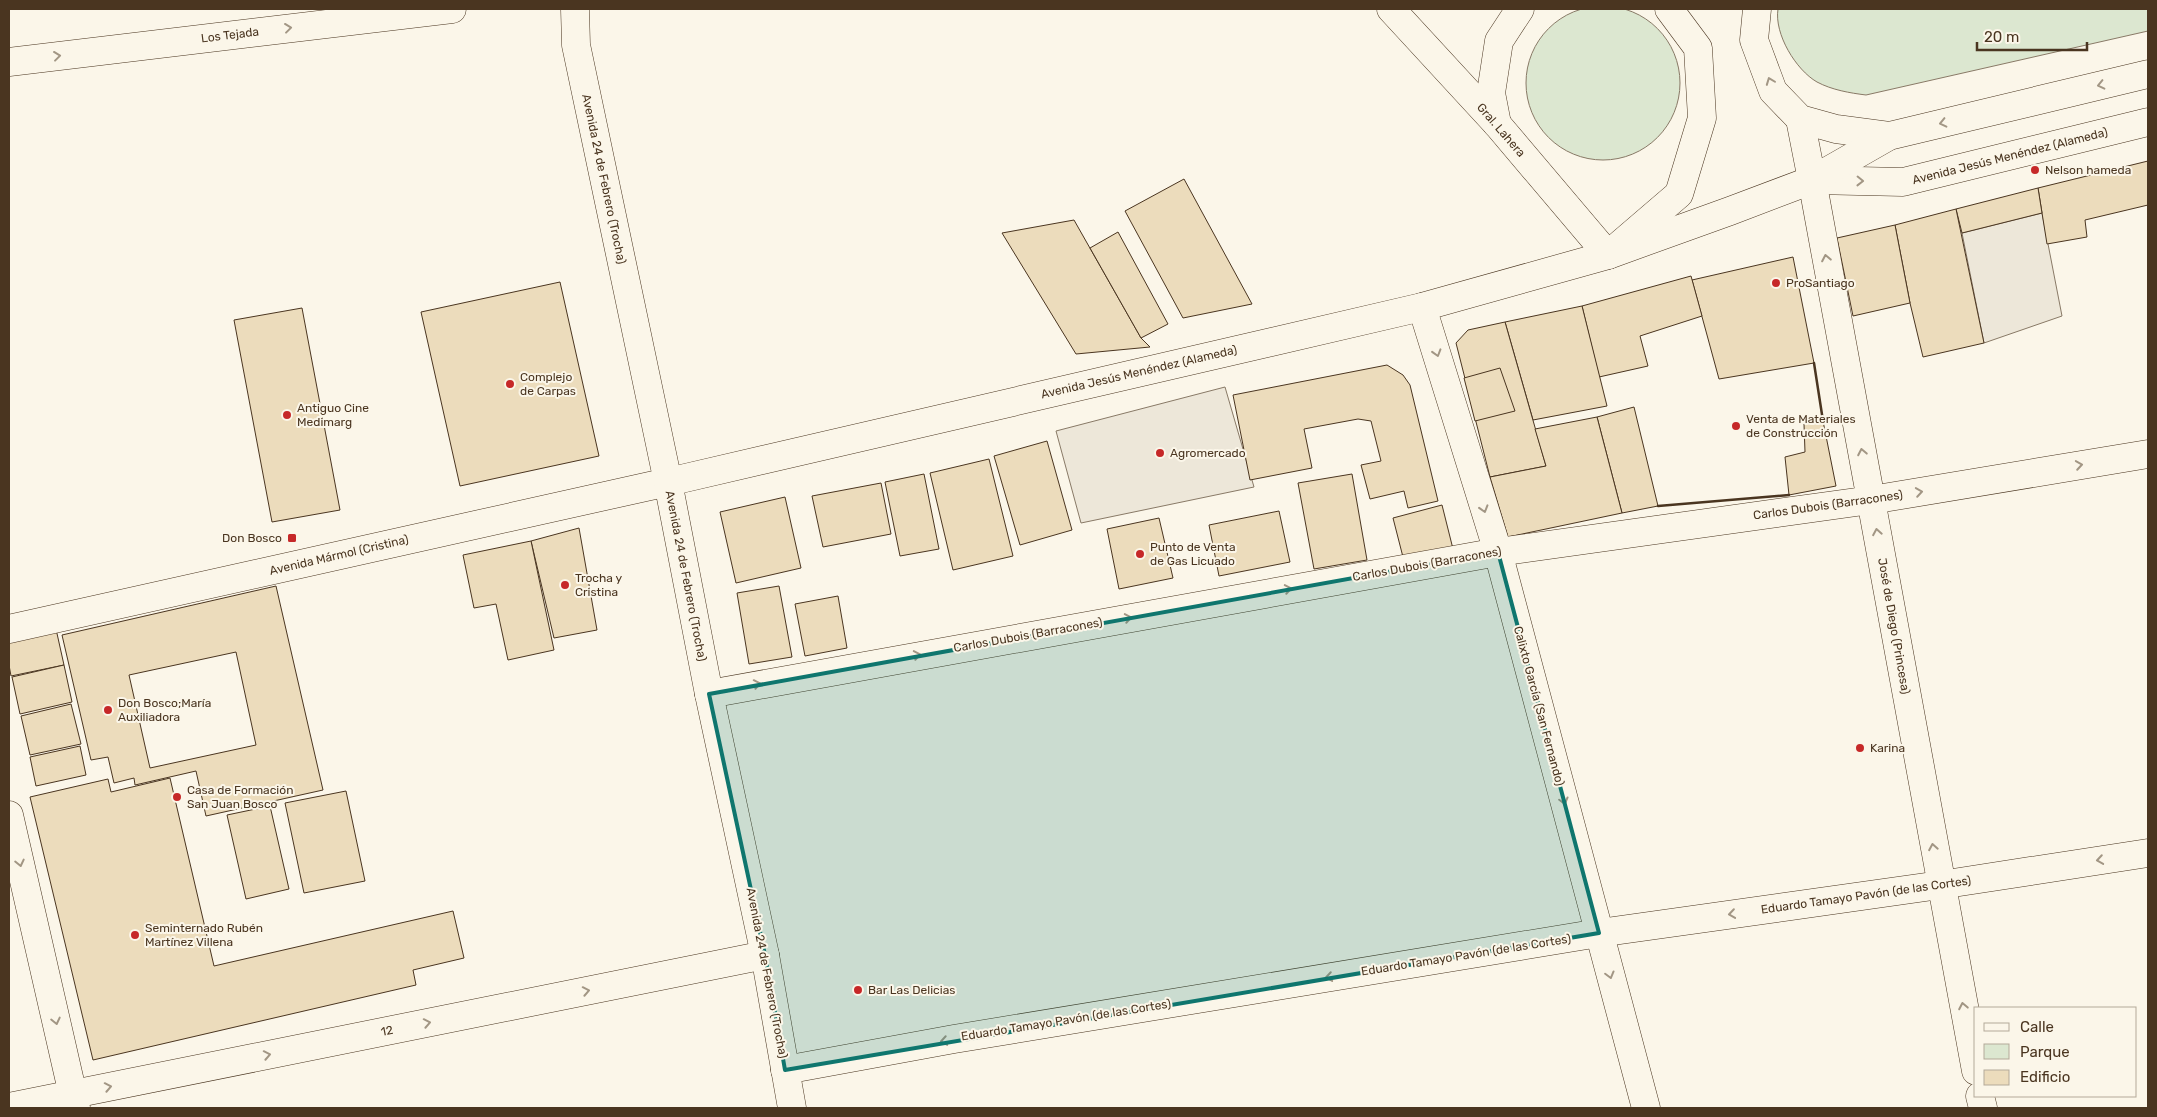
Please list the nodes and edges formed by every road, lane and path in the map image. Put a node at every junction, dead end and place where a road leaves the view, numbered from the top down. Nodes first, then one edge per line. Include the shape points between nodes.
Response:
1 (452, 9) edge
2 (556, 9) edge
3 (575, 9) edge
4 (1395, 9) edge
5 (1520, 9) edge
6 (1669, 9) edge
7 (1758, 9) edge
8 (576, 44) junction
9 (9, 62) edge
10 (2148, 74) edge
11 (1800, 119) junction
12 (2148, 122) edge
13 (1497, 124) junction
14 (1889, 136) junction
15 (1812, 180) junction
16 (1608, 255) junction
17 (1422, 307) junction
18 (2148, 454) edge
19 (668, 482) junction
20 (1871, 500) junction
21 (1498, 552) junction
22 (9, 628) edge
23 (709, 694) junction
24 (9, 815) edge
25 (2148, 853) edge
26 (1940, 885) junction
27 (1599, 933) junction
28 (765, 955) junction
29 (1974, 1062) edge
30 (785, 1070) junction
31 (75, 1101) edge
32 (9, 1107) edge
33 (792, 1108) edge
34 (1646, 1108) edge

9 -> 1 street, Los Tejada
2 - 8 street
3 - 8 street
4 - 13 street, Gral. Lahera
5 - 13 street via 1499,41 1492,93
6 - 16 street, Avenida Jesús Menéndez (Alameda) via 1698,48 1702,118 1679,194
11 -> 7 street via 1773,90 1754,40
8 - 19 street, Avenida 24 de Febrero (Trocha)
10 -> 14 street, Avenida Jesús Menéndez (Alameda)
11 - 14 street, Avenida Jesús Menéndez (Alameda) via 1836,129
11 - 15 street
15 -> 12 street, Avenida Jesús Menéndez (Alameda) via 1903,182
13 - 16 street, Gral. Lahera
14 - 15 street, Avenida Jesús Menéndez (Alameda)
15 - 16 street, Avenida Jesús Menéndez (Alameda)
20 -> 15 street, José de Diego (Princesa)
16 - 17 street, Avenida Jesús Menéndez (Alameda)
17 - 19 street, Avenida Jesús Menéndez (Alameda)
17 -> 21 street, Calixto García (San Fernando)
20 -> 18 street, Carlos Dubois (Barracones)
19 - 22 street, Avenida Mármol (Cristina)
19 - 23 street, Avenida 24 de Febrero (Trocha)
20 - 21 street, Carlos Dubois (Barracones)
26 -> 20 street, José de Diego (Princesa)
23 -> 21 street, Carlos Dubois (Barracones)
21 -> 27 street, Calixto García (San Fernando)
23 - 28 street, Avenida 24 de Febrero (Trocha)
24 -> 31 street
25 -> 26 street, Eduardo Tamayo Pavón (de las Cortes)
26 -> 27 street, Eduardo Tamayo Pavón (de las Cortes)
29 -> 26 street, José de Diego (Princesa)
27 -> 30 street, Eduardo Tamayo Pavón (de las Cortes) via 954,1039
27 -> 34 street, Calixto García (San Fernando)
28 - 30 street, Avenida 24 de Febrero (Trocha)
31 -> 28 street, 12
30 - 33 street, Avenida 24 de Febrero (Trocha)
31 - 32 street, 12

